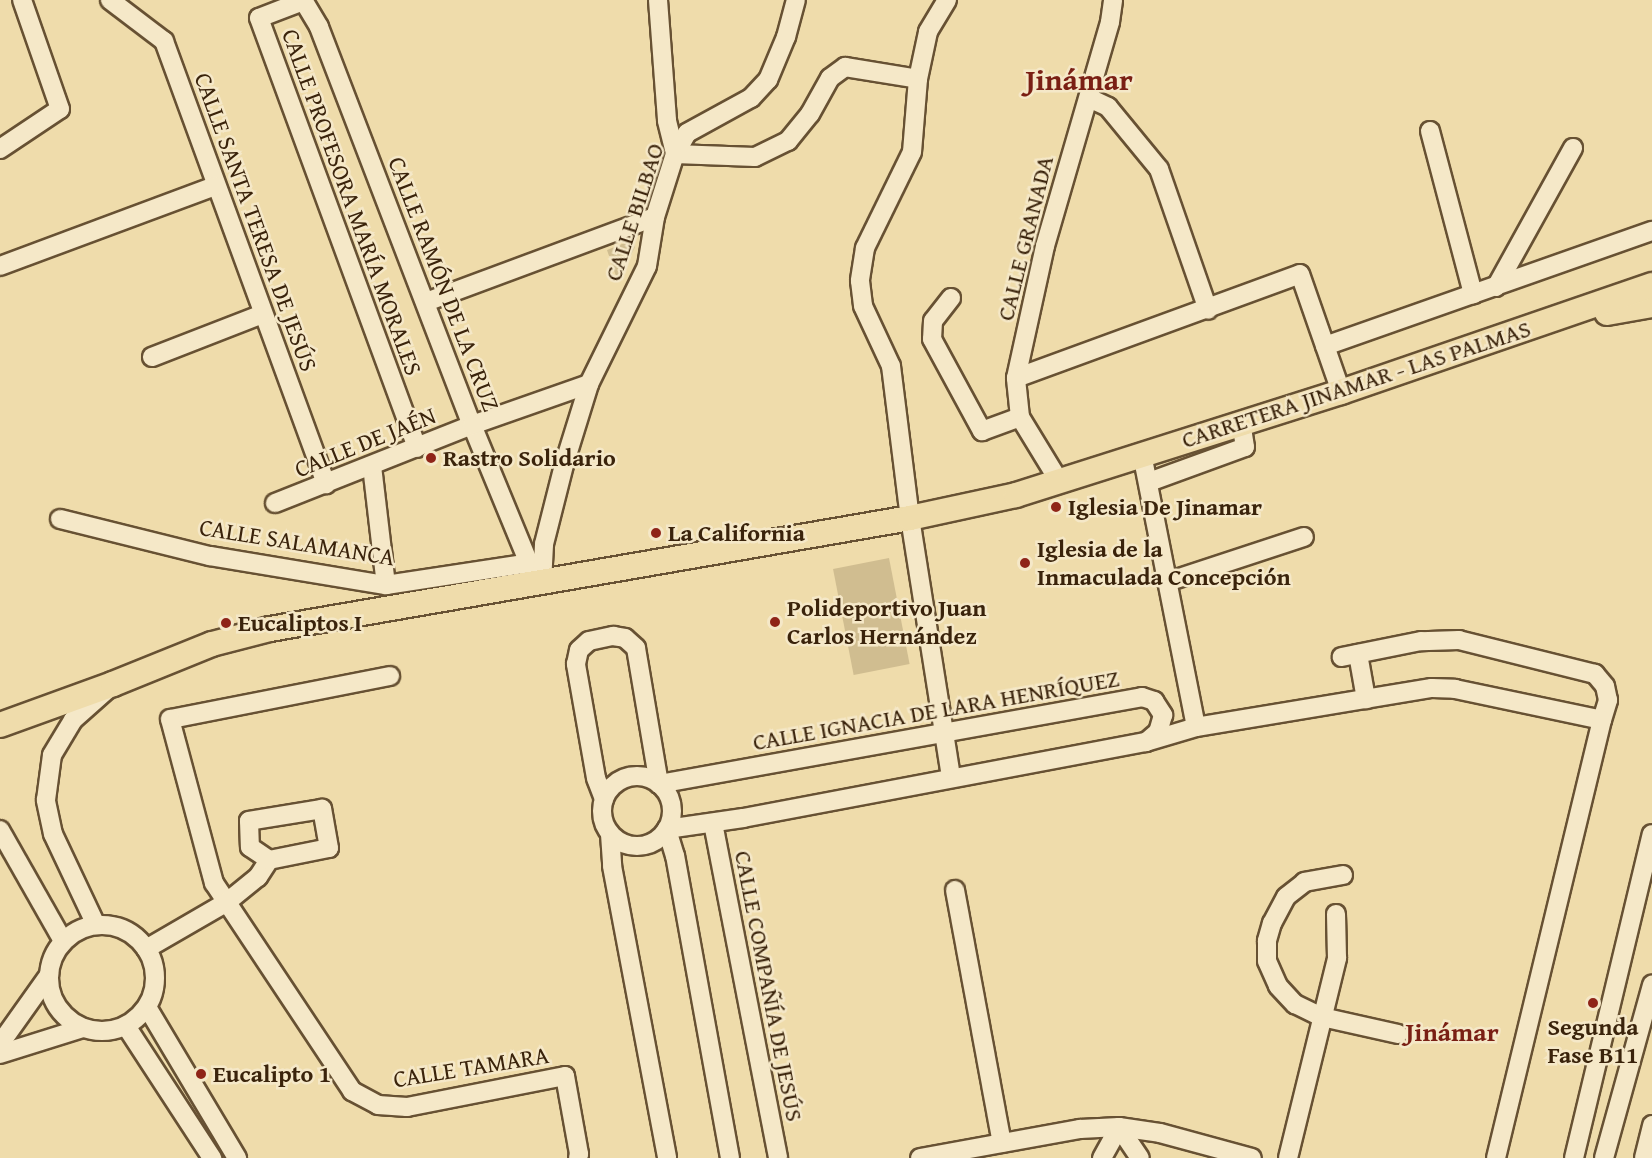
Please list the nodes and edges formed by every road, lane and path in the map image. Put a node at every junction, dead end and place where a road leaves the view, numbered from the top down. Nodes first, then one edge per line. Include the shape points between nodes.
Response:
1 (22, 0) edge
2 (110, 0) edge
3 (303, 0) edge
4 (658, 0) edge
5 (796, 0) edge
6 (947, 0) edge
7 (1113, 0) edge
8 (918, 79) junction
9 (1089, 98) junction
10 (1430, 131) dead end
11 (1573, 148) dead end
12 (0, 149) edge
13 (675, 154) junction
14 (215, 186) junction
15 (655, 217) junction
16 (1652, 231) edge
17 (0, 266) edge
18 (1652, 285) edge
19 (1496, 287) junction
20 (1473, 294) junction
21 (951, 298) dead end
22 (426, 302) junction
23 (1645, 309) edge
24 (1208, 310) junction
25 (263, 314) junction
26 (1532, 326) junction
27 (1325, 346) junction
28 (152, 357) dead end
29 (1016, 378) junction
30 (589, 384) junction
31 (1341, 392) junction
32 (1020, 417) junction
33 (1241, 423) junction
34 (472, 425) junction
35 (417, 448) junction
36 (1142, 454) junction
37 (372, 466) junction
38 (1059, 481) junction
39 (1149, 482) junction
40 (326, 484) junction
41 (275, 503) dead end
42 (910, 518) junction
43 (60, 519) dead end
44 (1304, 537) dead end
45 (536, 573) junction
46 (1167, 582) junction
47 (386, 585) junction
48 (390, 676) dead end
49 (113, 684) junction
50 (1366, 699) junction
51 (1163, 715) junction
52 (1602, 720) junction
53 (0, 724) edge
54 (1196, 727) junction
55 (944, 733) junction
56 (1146, 742) junction
57 (951, 778) junction
58 (659, 784) junction
59 (604, 799) junction
60 (713, 823) junction
61 (667, 829) junction
62 (0, 830) edge
63 (610, 834) junction
64 (1652, 834) edge
65 (268, 860) dead end
66 (1344, 875) dead end
67 (954, 890) dead end
68 (227, 902) junction
69 (1336, 914) dead end
70 (96, 925) junction
71 (63, 941) junction
72 (146, 949) junction
73 (49, 975) junction
74 (1652, 985) edge
75 (147, 1008) junction
76 (1322, 1017) junction
77 (126, 1026) junction
78 (83, 1028) junction
79 (1398, 1034) dead end
80 (0, 1044) edge
81 (0, 1054) edge
82 (1652, 1125) edge
83 (1119, 1127) junction
84 (1080, 1129) junction
85 (1160, 1133) junction
86 (1002, 1143) junction
87 (1574, 1155) edge
88 (212, 1158) edge
89 (237, 1158) edge
90 (578, 1158) edge
91 (667, 1158) edge
92 (730, 1158) edge
93 (778, 1158) edge
94 (920, 1158) edge
95 (1101, 1158) edge
96 (1141, 1158) edge
97 (1252, 1158) edge
98 (1288, 1158) edge
99 (1496, 1158) edge
100 (1604, 1158) edge
101 (1644, 1158) edge

1 - 12 street via 60,109
2 - 14 street, CALLE SANTA TERESA DE JESÚS via 165,41
3 - 22 street, CALLE RAMÓN DE LA CRUZ via 319,27
3 - 35 street, CALLE PROFESORA MARÍA MORALES via 259,18
4 - 13 street via 667,121
5 - 13 street, CALLE BILBAO via 768,80 751,98 687,133
6 - 8 street via 928,32
7 - 9 street, CALLE GRANADA
8 - 13 street via 845,67 830,78 810,114 788,141 756,157
8 - 42 street via 912,152 865,248 860,281 863,306 891,366
9 - 24 street via 1108,107 1159,169
9 - 29 street, CALLE GRANADA via 1045,246
10 - 20 street
11 - 19 street
13 - 15 street, CALLE BILBAO
14 - 17 street
14 - 25 street, CALLE SANTA TERESA DE JESÚS
15 - 22 street
15 - 30 street, CALLE BILBAO via 646,266
16 - 19 street
18 - 26 main road, CARRETERA JINAMAR - LAS PALMAS
19 - 20 street
20 - 27 street
21 - 32 street via 933,321 932,339 982,431
22 - 34 street, CALLE RAMÓN DE LA CRUZ
23 - 26 main road
24 - 27 street via 1300,274
24 - 29 street
25 - 28 street
25 - 40 street, CALLE SANTA TERESA DE JESÚS
26 - 31 main road, CARRETERA JINAMAR - LAS PALMAS
27 - 31 street
29 - 32 street, CALLE GRANADA
30 - 34 street, CALLE DE JAÉN
30 - 45 street, CALLE BILBAO
31 - 33 main road, CARRETERA JINAMAR - LAS PALMAS
32 - 38 street, CALLE GRANADA
33 - 36 main road, CARRETERA JINAMAR - LAS PALMAS
33 - 39 street via 1245,447
34 - 35 street, CALLE DE JAÉN
34 - 45 street, CALLE RAMÓN DE LA CRUZ
35 - 37 street, CALLE DE JAÉN
36 - 38 main road, CARRETERA JINAMAR - LAS PALMAS
36 - 39 street
37 - 40 street, CALLE DE JAÉN
37 - 47 street
38 - 42 main road, CARRETERA JINAMAR - LAS PALMAS via 975,505
39 - 46 street
40 - 41 street, CALLE DE JAÉN
42 - 45 main road, CARRETERA JINAMAR - LAS PALMAS
42 - 55 street
43 - 47 street, CALLE SALAMANCA via 210,556
44 - 46 street
45 - 47 street, CALLE SALAMANCA
45 - 49 main road, CARRETERA JINAMAR - LAS PALMAS via 212,644
46 - 54 street
48 - 68 street, CALLE TAMARA via 170,719 214,883
49 - 53 main road, CARRETERA JINAMAR - LAS PALMAS
49 - 70 street via 73,720 52,755 46,800 53,834
50 - 52 street via 1432,688 1455,689
50 - 52 street via 1350,655 1421,641 1459,640 1595,674 1605,686 1608,700
50 - 54 street
51 - 54 street, CALLE IGNACIA DE LARA HENRÍQUEZ
51 - 55 street, CALLE IGNACIA DE LARA HENRÍQUEZ via 1154,701 1142,697
51 - 56 street via 1158,732
52 - 99 street
54 - 56 street
55 - 57 street
55 - 58 street, CALLE IGNACIA DE LARA HENRÍQUEZ
56 - 57 street
57 - 60 street
58 - 59 street via 644,777 628,777 614,785
58 - 59 street via 636,648 625,638 613,636 589,641 579,650 576,664 596,778
58 - 61 street via 671,805
59 - 63 street via 603,817
60 - 61 street
60 - 93 street, CALLE COMPAÑÍA DE JESÚS
61 - 63 street via 656,841 640,846 624,844
61 - 92 street
62 - 71 street
63 - 91 street via 612,866
64 - 87 street
65 - 68 street via 258,877
66 - 76 street via 1305,882 1286,897 1267,941 1267,961 1278,986 1295,1004
67 - 86 street
68 - 72 street
68 - 90 street, CALLE TAMARA via 352,1091 378,1105 408,1107 565,1076
69 - 76 street via 1337,958
70 - 71 street via 78,930
70 - 72 street via 115,927 133,935
71 - 73 street via 53,957
72 - 75 street via 155,978
73 - 78 street via 50,992 57,1007 68,1020
73 - 80 street
74 - 100 street
75 - 77 street
75 - 89 street
76 - 79 street
76 - 98 street
77 - 78 street via 105,1032
77 - 88 street
78 - 81 street
82 - 101 street
83 - 84 street
83 - 85 street
83 - 95 street
83 - 96 street
84 - 86 street
84 - 95 street
85 - 96 street
85 - 97 street
86 - 94 street

